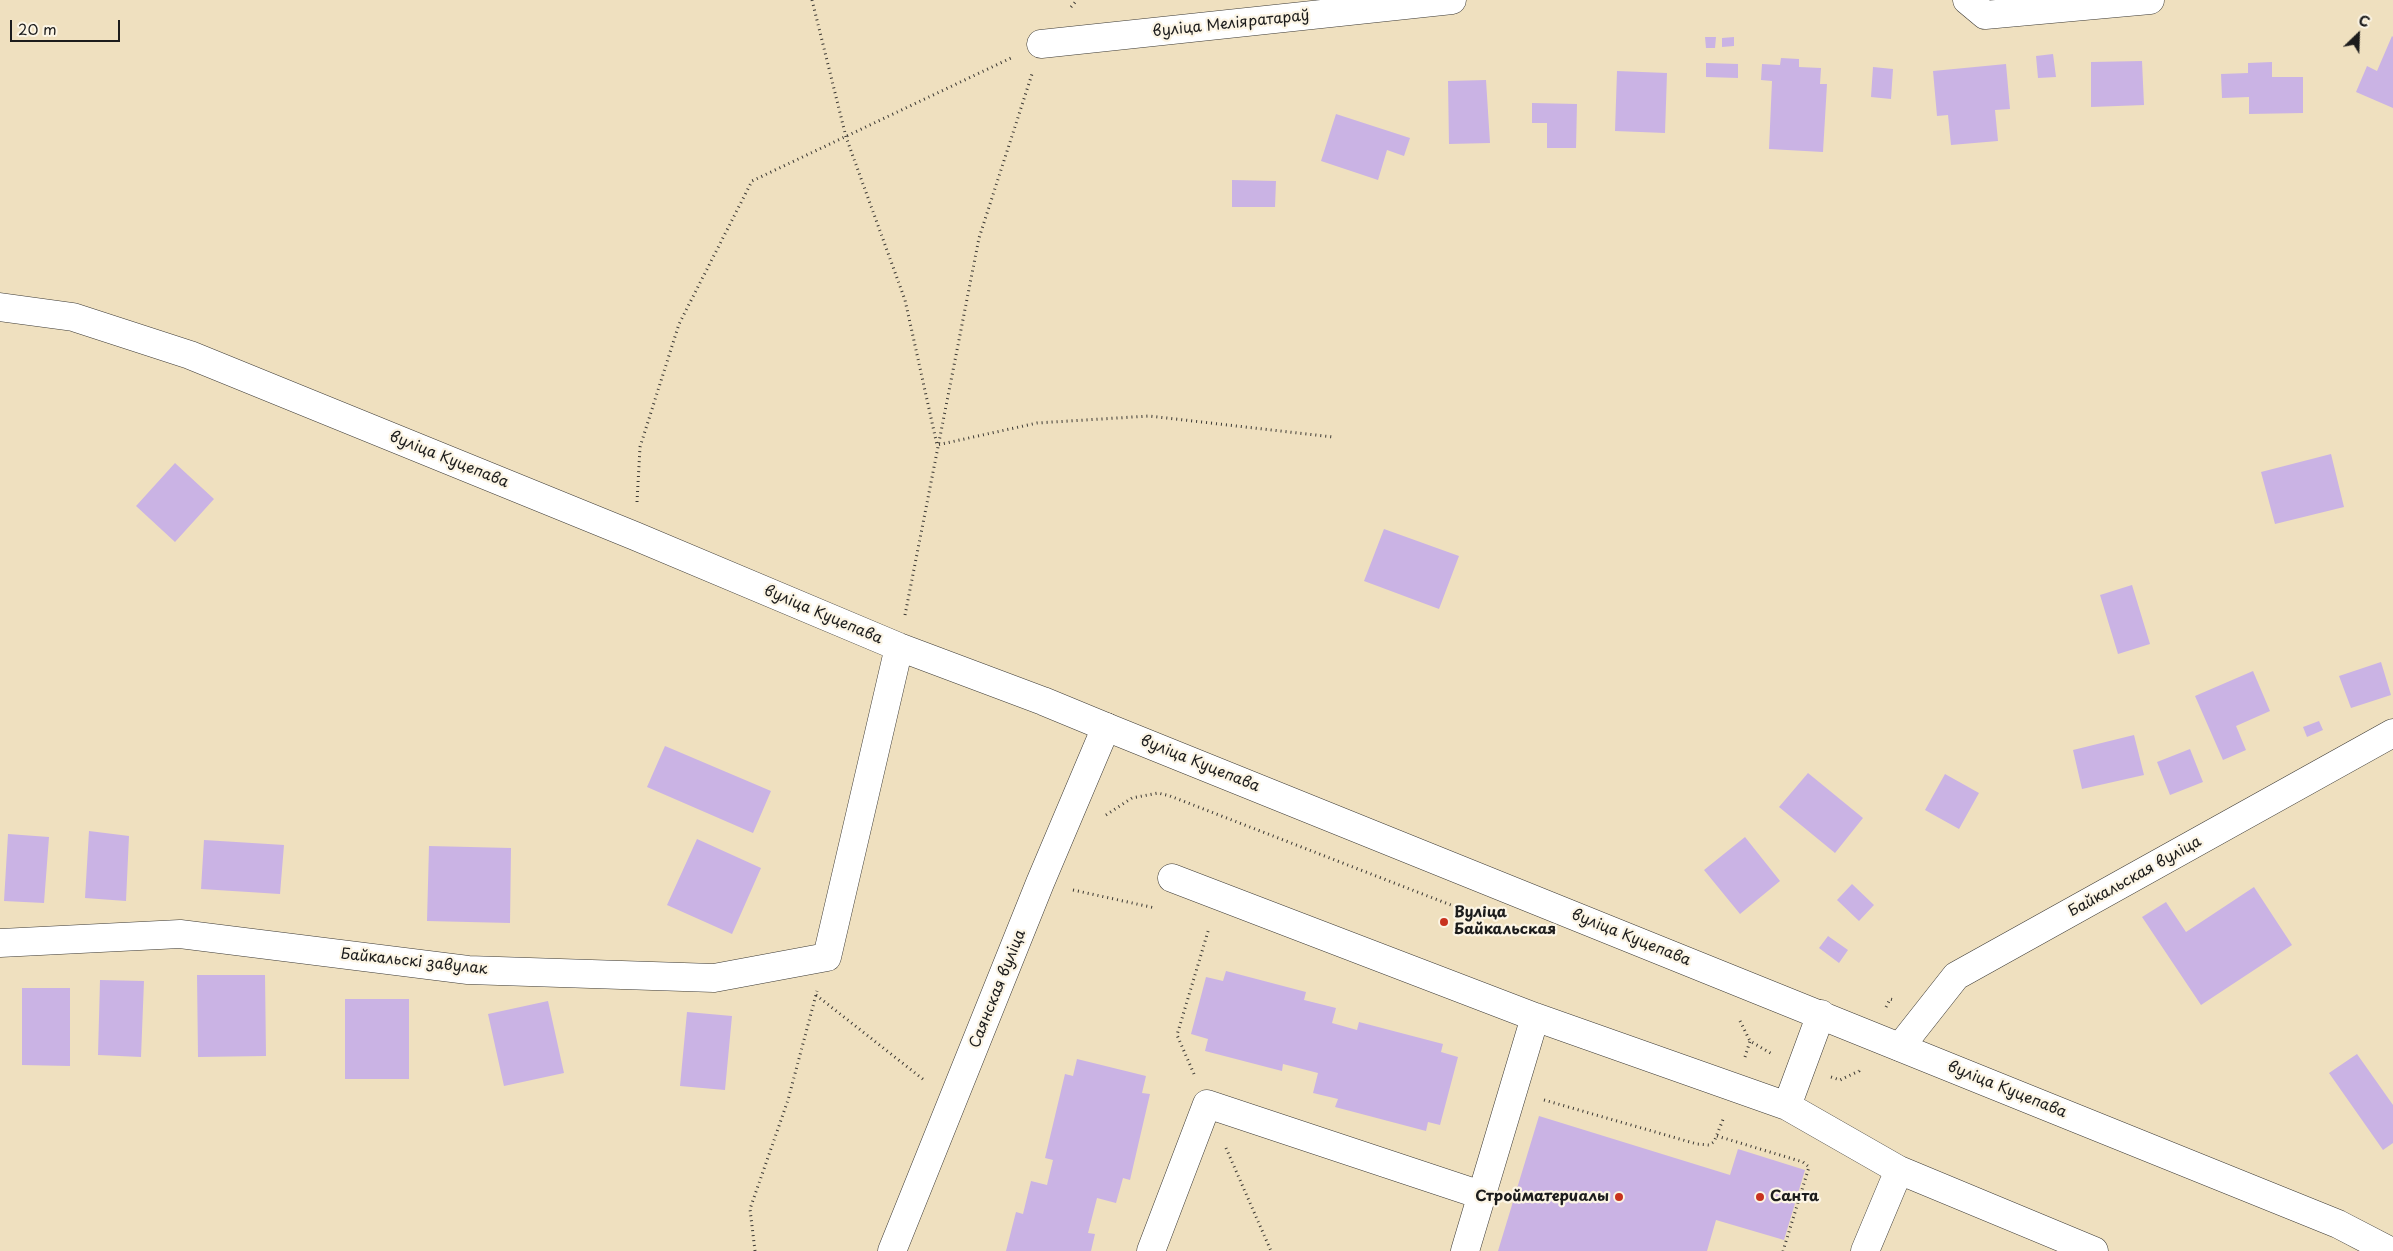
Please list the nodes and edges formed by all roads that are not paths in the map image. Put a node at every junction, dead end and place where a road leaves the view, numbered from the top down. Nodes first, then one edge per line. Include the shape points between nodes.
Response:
1 (1452, 0) edge
2 (1967, 0) edge
3 (2150, 0) edge
4 (1041, 44) road end
5 (0, 307) edge
6 (899, 648) junction
7 (1106, 727) junction
8 (2393, 733) edge
9 (1172, 878) dead end
10 (0, 944) edge
11 (1821, 1014) junction
12 (1535, 1017) junction
13 (1900, 1047) junction
14 (1787, 1106) junction
15 (1898, 1170) junction
16 (1481, 1195) junction
17 (2077, 1248) edge
18 (892, 1251) edge
19 (1151, 1251) edge
20 (1465, 1251) edge
21 (1865, 1251) edge
22 (2390, 1251) edge

1 - 4 street, вуліца Меліяратараў
2 - 3 street via 1985,15
5 - 6 street, вуліца Куцепава via 73,317 190,354
6 - 7 street, вуліца Куцепава
6 - 10 street, Байкальскі завулак via 827,957 714,978 468,970 180,934
7 - 11 street, вуліца Куцепава
7 - 18 street, Саянская вуліца
8 - 13 street, Байкальская вуліца via 1956,976
9 - 12 street
11 - 13 street, вуліца Куцепава
11 - 14 street
12 - 14 street
12 - 16 street
13 - 22 street, вуліца Куцепава via 2338,1224
14 - 15 street
15 - 17 street
15 - 21 street
16 - 19 street via 1207,1104
16 - 20 street

